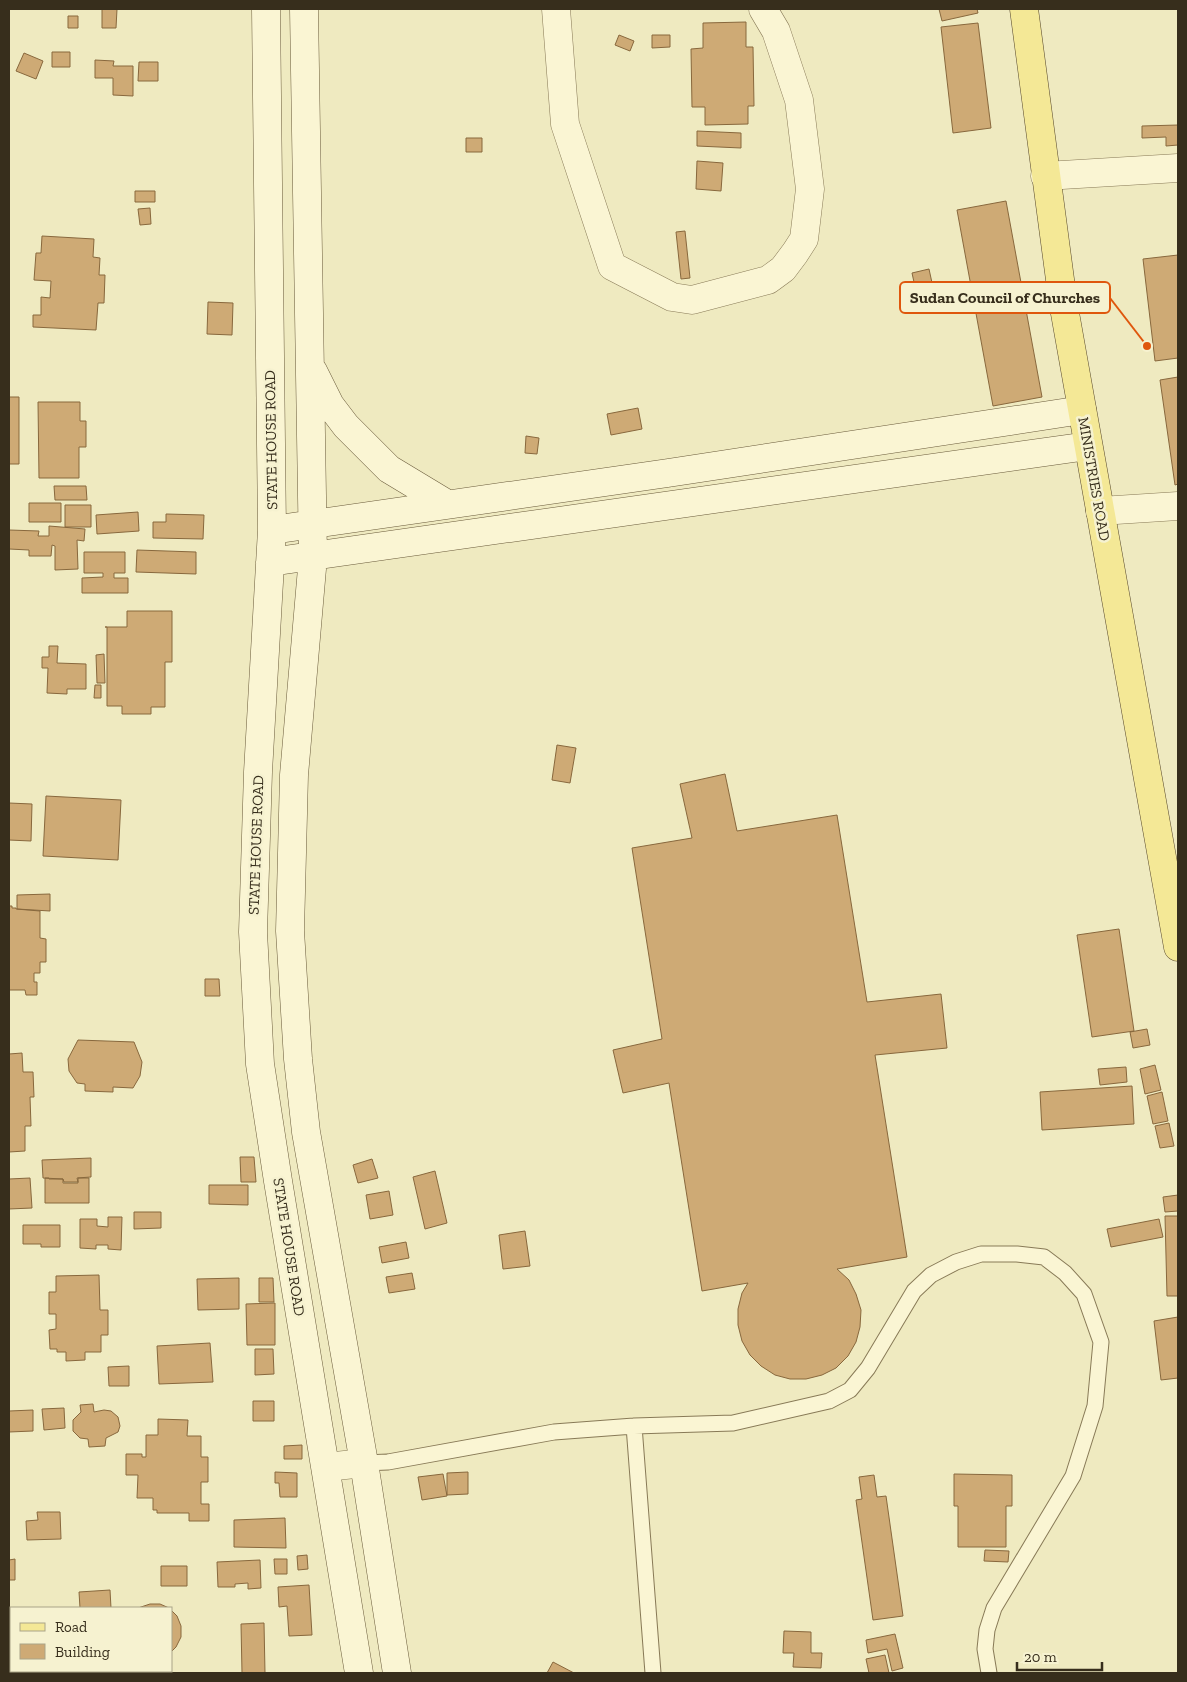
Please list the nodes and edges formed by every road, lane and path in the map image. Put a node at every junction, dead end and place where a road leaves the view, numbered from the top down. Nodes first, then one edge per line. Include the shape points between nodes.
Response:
1 (266, 9) edge
2 (304, 9) edge
3 (556, 9) edge
4 (763, 9) edge
5 (1024, 9) edge
6 (1178, 168) edge
7 (1045, 176) junction
8 (311, 367) junction
9 (1082, 410) junction
10 (1088, 446) junction
11 (841, 447) junction
12 (844, 482) junction
13 (447, 504) junction
14 (1178, 506) edge
15 (1100, 511) junction
16 (311, 525) junction
17 (272, 530) junction
18 (313, 557) junction
19 (270, 562) junction
20 (258, 772) junction
21 (294, 775) junction
22 (1178, 947) edge
23 (314, 1174) junction
24 (278, 1181) junction
25 (634, 1426) junction
26 (364, 1463) junction
27 (326, 1467) junction
28 (359, 1673) edge
29 (396, 1673) edge
30 (654, 1673) edge
31 (989, 1673) edge

1 - 17 main road, STATE HOUSE ROAD
2 - 8 main road
3 - 4 main road via 565,124 612,266 672,297 692,300 768,280 783,269 804,239 810,189 799,100 776,31
5 - 7 main road, MINISTRIES ROAD
6 - 7 main road
7 - 9 main road, MINISTRIES ROAD
8 - 13 main road via 330,404 346,426 389,469
8 - 16 main road
9 - 10 main road, MINISTRIES ROAD
9 - 11 main road
10 - 12 main road
10 - 15 main road, MINISTRIES ROAD
11 - 12 main road
11 - 13 main road
12 - 18 main road
13 - 16 main road
14 - 15 main road
15 - 22 main road, MINISTRIES ROAD
16 - 17 main road
16 - 18 main road
17 - 19 main road, STATE HOUSE ROAD
18 - 19 main road
18 - 21 main road
19 - 20 main road, STATE HOUSE ROAD
20 - 21 main road
20 - 24 main road, STATE HOUSE ROAD via 253,932 260,1064
21 - 23 main road via 290,931 298,1059
23 - 24 main road
23 - 26 main road
24 - 27 main road, STATE HOUSE ROAD
25 - 26 lane via 554,1432 388,1462
25 - 30 lane
25 - 31 lane via 733,1423 829,1401 850,1390 868,1368 914,1291 932,1275 981,1254 1044,1257 1065,1273 1084,1294 1101,1342 1095,1406 1073,1476 994,1608 985,1649
26 - 27 main road
26 - 29 main road
27 - 28 main road, STATE HOUSE ROAD

